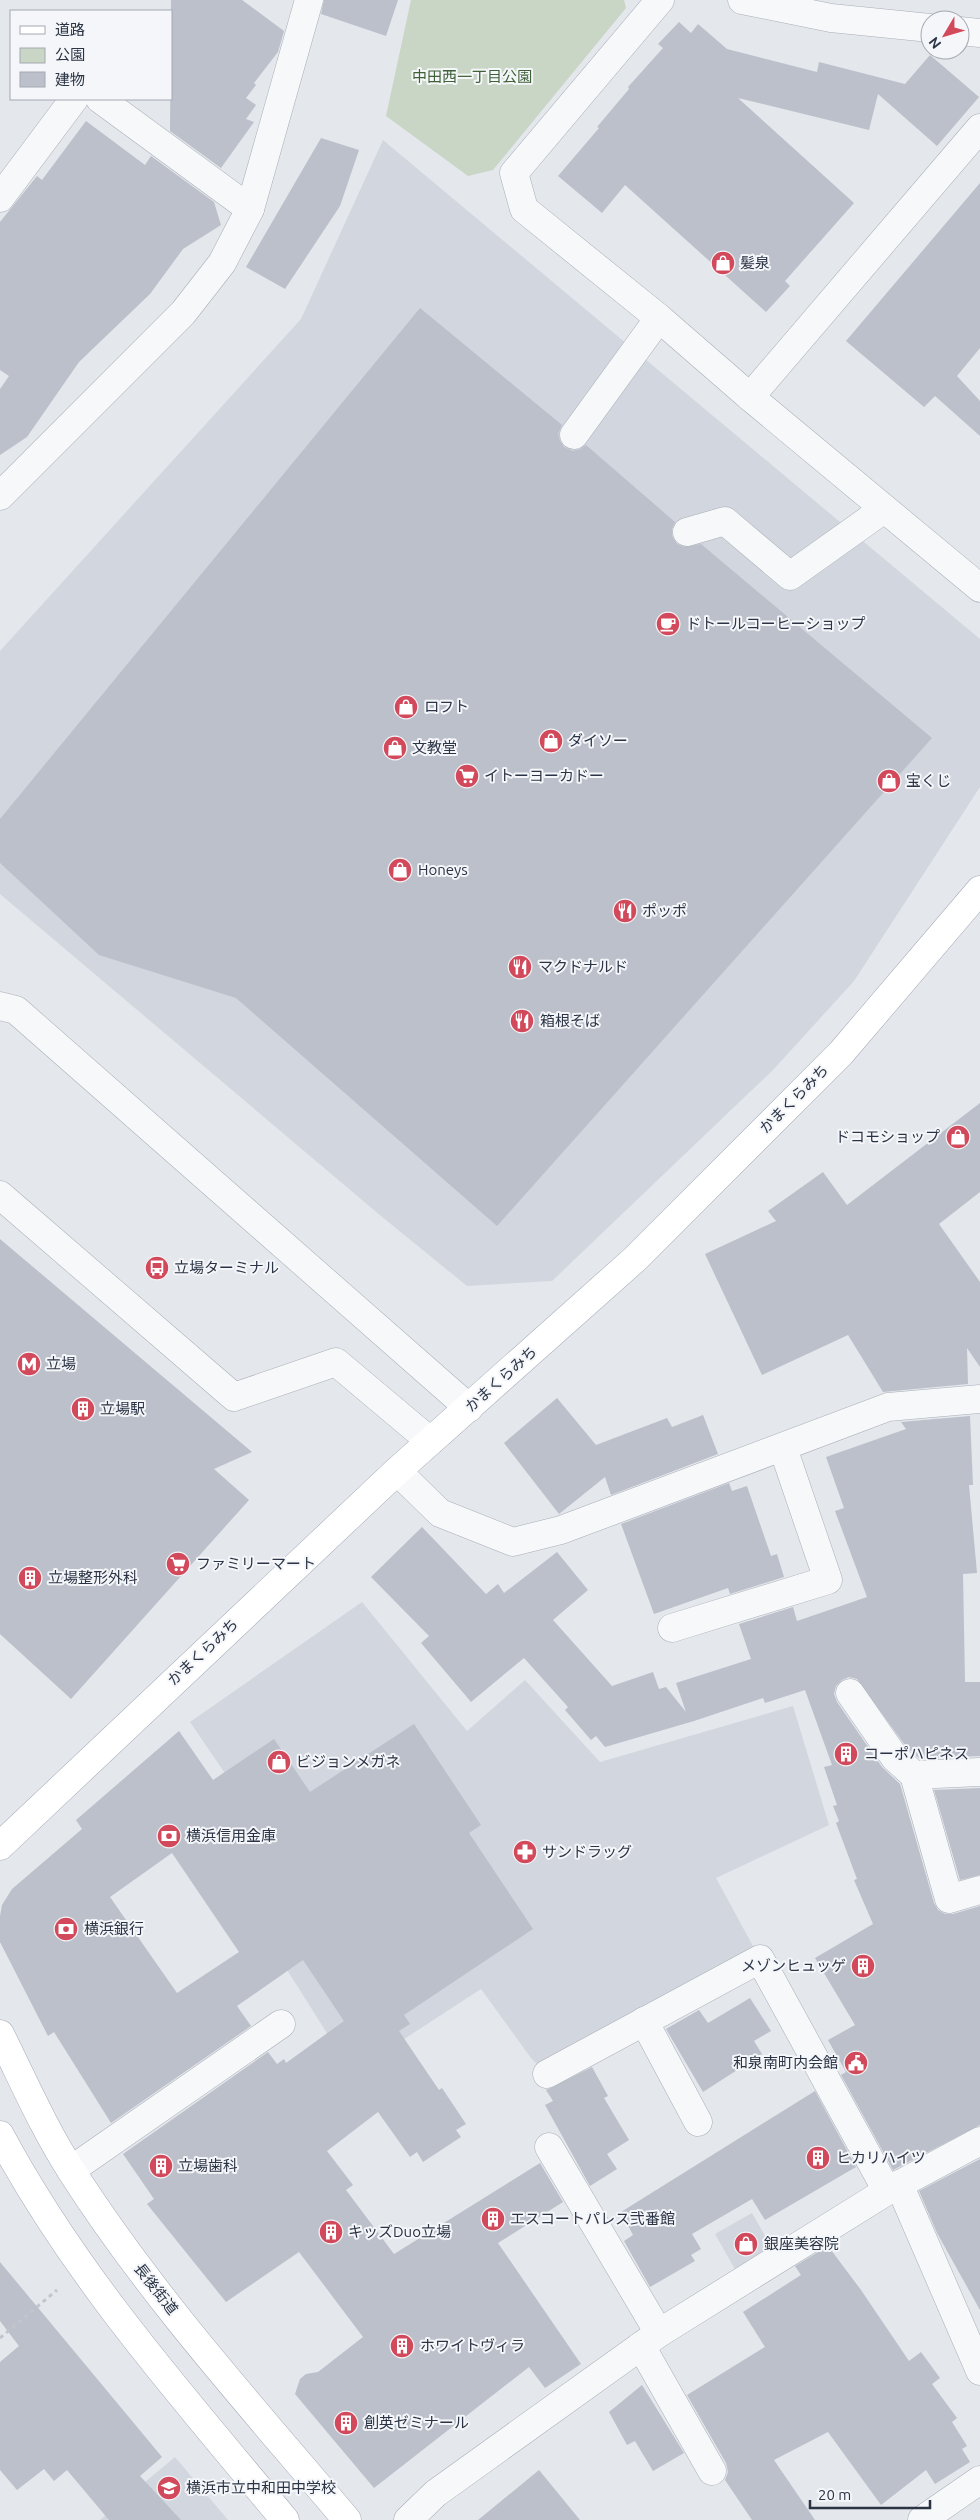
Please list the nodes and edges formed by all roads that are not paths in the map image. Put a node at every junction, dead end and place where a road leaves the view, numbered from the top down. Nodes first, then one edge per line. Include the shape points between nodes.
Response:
1 (309, 0) edge
2 (660, 0) edge
3 (749, 1) edge
4 (920, 27) edge
5 (73, 100) edge
6 (101, 100) edge
7 (980, 128) edge
8 (0, 198) edge
9 (250, 209) junction
10 (659, 318) junction
11 (750, 397) junction
12 (574, 435) dead end
13 (0, 496) edge
14 (884, 509) junction
15 (687, 532) dead end
16 (980, 588) edge
17 (980, 890) edge
18 (0, 1006) edge
19 (0, 1195) edge
20 (980, 1399) edge
21 (469, 1408) junction
22 (430, 1441) junction
23 (783, 1448) junction
24 (397, 1471) junction
25 (672, 1628) dead end
26 (850, 1693) dead end
27 (980, 1772) edge
28 (914, 1775) junction
29 (0, 1846) edge
30 (980, 1890) edge
31 (644, 2021) junction
32 (281, 2024) dead end
33 (0, 2034) edge
34 (548, 2074) dead end
35 (698, 2122) dead end
36 (0, 2135) edge
37 (980, 2141) edge
38 (549, 2147) dead end
39 (71, 2170) junction
40 (893, 2188) junction
41 (650, 2340) junction
42 (980, 2371) edge
43 (712, 2471) dead end
44 (980, 2480) edge
45 (285, 2520) edge
46 (347, 2520) edge
47 (408, 2520) edge
48 (922, 2520) edge

1 - 9 street
2 - 10 street via 514,173 524,210
3 - 4 street via 831,18
5 - 8 street
6 - 9 street
7 - 11 street
9 - 13 street via 222,263 182,313
10 - 11 street
10 - 12 street
11 - 14 street
14 - 15 street via 790,576 725,521
14 - 16 street
17 - 21 main road, かまくらみち via 841,1053 635,1259
18 - 21 street via 16,1010
19 - 22 street via 234,1397 336,1362
20 - 23 street via 888,1407
21 - 22 main road, かまくらみち
22 - 24 main road, かまくらみち
23 - 24 street via 561,1530 513,1542 440,1513
23 - 25 street via 828,1580
24 - 29 main road, かまくらみち
26 - 28 street via 895,1758
27 - 28 street
28 - 30 street via 949,1899
31 - 34 street
31 - 35 street
31 - 40 street via 760,1959
32 - 39 street
33 - 39 main road, 長後街道
36 - 45 main road via 76,2261
37 - 40 street
38 - 41 street
39 - 46 main road, 長後街道 via 125,2249 190,2333
40 - 41 street
40 - 42 street
41 - 43 street
41 - 47 street via 436,2493
44 - 48 street

